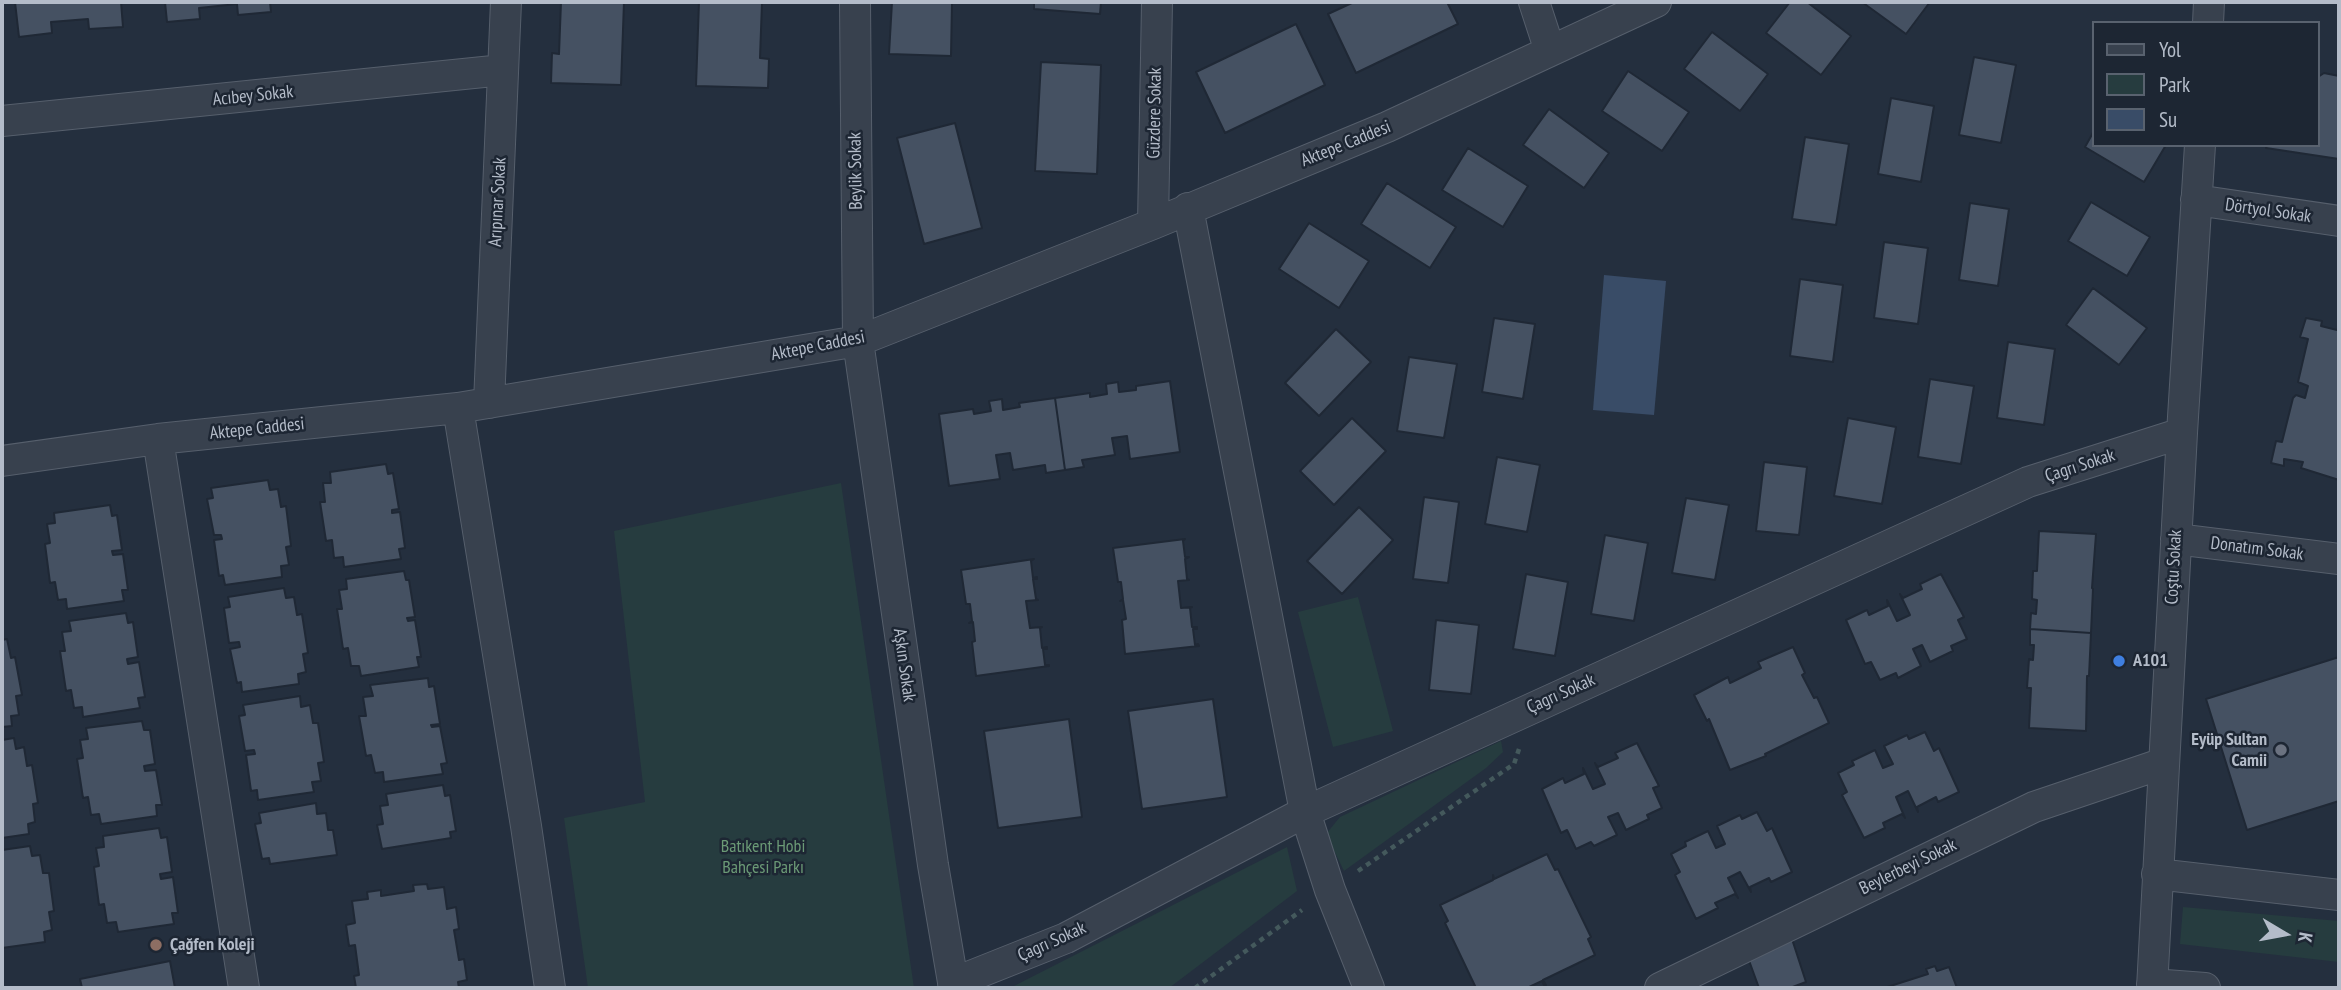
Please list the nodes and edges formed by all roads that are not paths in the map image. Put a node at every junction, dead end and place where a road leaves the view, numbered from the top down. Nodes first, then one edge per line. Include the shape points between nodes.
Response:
1 (506, 2) edge
2 (855, 2) edge
3 (1157, 2) edge
4 (1534, 2) edge
5 (1656, 2) edge
6 (2209, 2) edge
7 (2208, 21) edge
8 (1550, 51) junction
9 (503, 70) junction
10 (2, 121) edge
11 (2200, 147) edge
12 (2196, 200) junction
13 (1188, 208) junction
14 (2339, 221) edge
15 (1153, 224) junction
16 (858, 341) junction
17 (489, 403) junction
18 (458, 408) junction
19 (2182, 433) junction
20 (158, 439) junction
21 (2, 461) edge
22 (2176, 539) junction
23 (2339, 559) edge
24 (2164, 762) junction
25 (1305, 812) junction
26 (2157, 874) junction
27 (2339, 895) edge
28 (954, 986) edge
29 (2152, 986) edge
30 (244, 988) edge
31 (550, 988) edge
32 (1369, 988) edge
33 (1660, 988) edge
34 (2205, 988) edge

1 - 9 street, Arıpınar Sokak
2 - 16 street, Beylik Sokak
3 - 15 street, Güzdere Sokak
4 - 8 street
5 - 8 street, Aktepe Caddesi
6 - 7 street
8 - 13 street, Aktepe Caddesi via 1387,127
9 - 10 street, Acıbey Sokak
9 - 17 street, Arıpınar Sokak
11 - 12 street, Coştu Sokak
12 - 14 street, Dörtyol Sokak
12 - 19 street, Coştu Sokak
13 - 15 street, Aktepe Caddesi
13 - 25 street
15 - 16 street, Aktepe Caddesi
16 - 17 street, Aktepe Caddesi
16 - 28 street, Aşkın Sokak
17 - 18 street, Aktepe Caddesi
18 - 20 street, Aktepe Caddesi
18 - 31 street
19 - 22 street, Coştu Sokak
19 - 25 street, Çagrı Sokak via 2028,482
20 - 21 street, Aktepe Caddesi
20 - 30 street
22 - 23 street, Donatım Sokak
22 - 24 street, Coştu Sokak
24 - 26 street, Coştu Sokak
24 - 33 street, Beylerbeyi Sokak via 2034,807
25 - 28 street, Çagrı Sokak via 1066,938
25 - 32 street
26 - 27 street
26 - 29 street, Coştu Sokak
29 - 34 street

